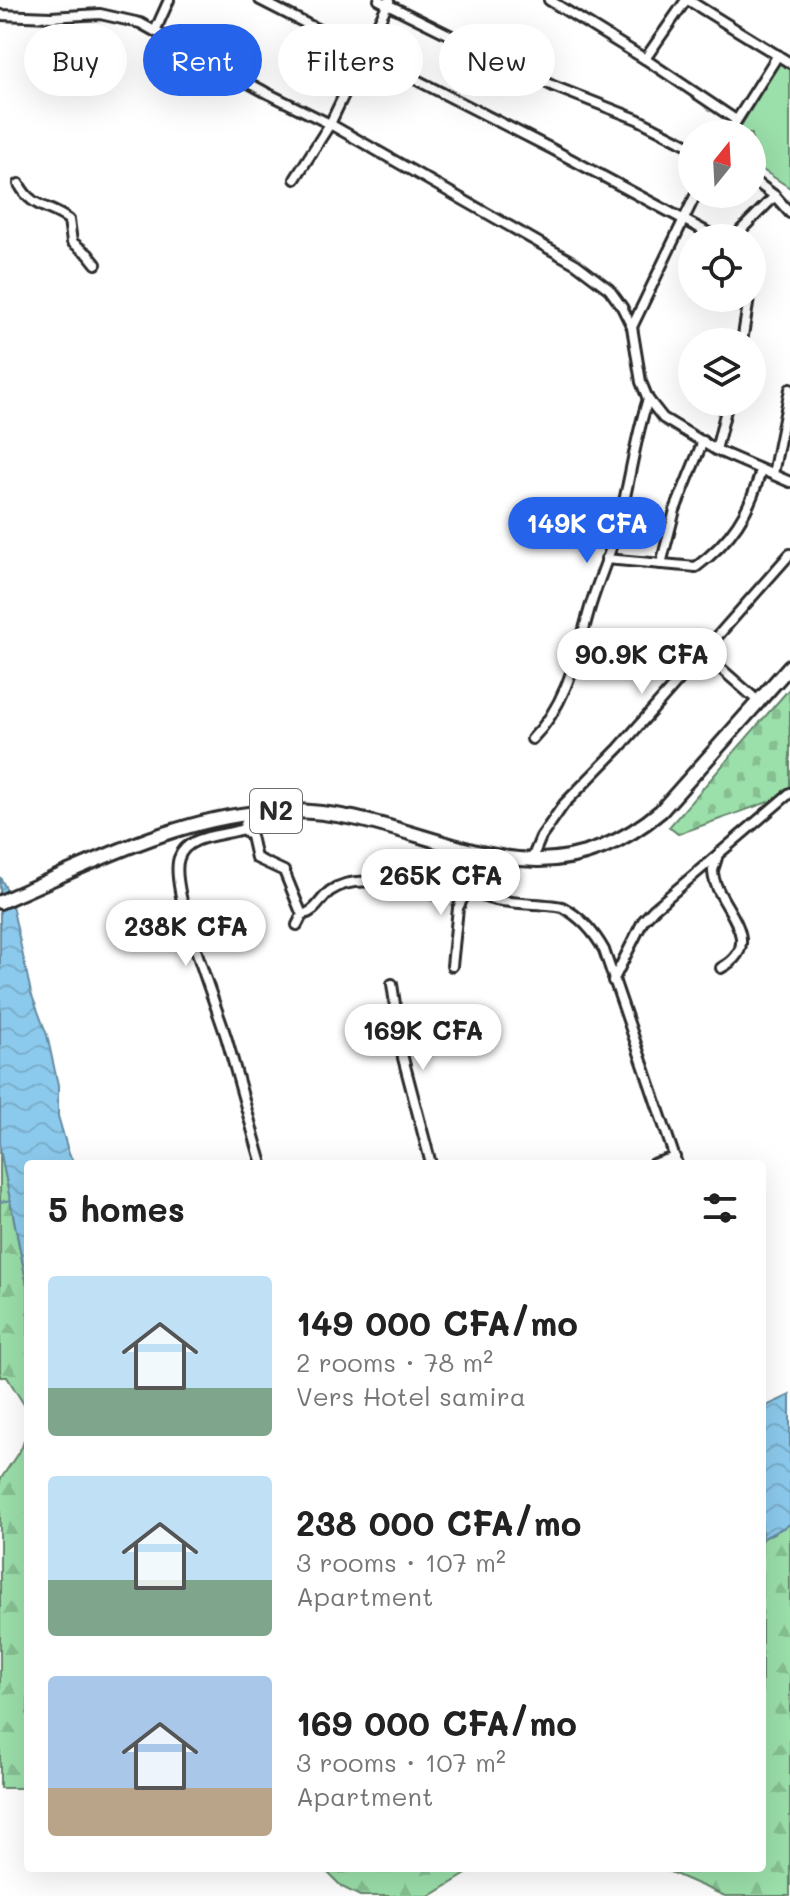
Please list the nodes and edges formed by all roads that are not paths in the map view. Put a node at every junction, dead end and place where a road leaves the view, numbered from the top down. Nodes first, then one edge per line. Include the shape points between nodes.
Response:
1 (169, 0) edge
2 (260, 0) edge
3 (549, 0) edge
4 (687, 0) edge
5 (385, 1) edge
6 (0, 15) edge
7 (158, 24) edge
8 (307, 24) edge
9 (375, 24) edge
10 (143, 26) edge
11 (778, 55) junction
12 (645, 59) junction
13 (790, 63) edge
14 (423, 83) edge
15 (262, 90) edge
16 (343, 96) edge
17 (736, 120) joint
18 (330, 124) junction
19 (678, 140) edge
20 (295, 179) dead end
21 (19, 184) dead end
22 (766, 189) edge
23 (775, 196) junction
24 (689, 208) edge
25 (790, 213) edge
26 (683, 219) junction
27 (692, 224) edge
28 (747, 224) edge
29 (96, 264) dead end
30 (632, 327) junction
31 (790, 389) edge
32 (648, 399) junction
33 (724, 416) edge
34 (703, 441) junction
35 (716, 450) junction
36 (761, 470) junction
37 (773, 474) junction
38 (790, 482) edge
39 (790, 554) edge
40 (606, 559) junction
41 (661, 564) junction
42 (702, 652) junction
43 (790, 666) edge
44 (759, 702) junction
45 (532, 739) dead end
46 (790, 793) edge
47 (250, 813) junction
48 (243, 829) junction
49 (480, 852) junction
50 (717, 857) junction
51 (531, 861) junction
52 (472, 889) junction
53 (0, 902) edge
54 (302, 915) junction
55 (297, 925) dead end
56 (452, 966) dead end
57 (721, 968) dead end
58 (613, 981) junction
59 (392, 984) dead end
60 (261, 1160) edge
61 (430, 1160) edge
62 (676, 1160) edge

1 - 7 street
2 - 8 street
3 - 12 street
4 - 11 street
4 - 12 street
5 - 9 street
5 - 19 street via 553,86
6 - 10 street via 100,14
11 - 13 street
11 - 17 street
12 - 17 street
14 - 26 street
15 - 18 street
16 - 18 street
18 - 20 street
18 - 30 street via 576,264 609,289
21 - 29 street via 37,205 69,220 72,242
22 - 23 street
23 - 25 street
23 - 28 street
24 - 26 street
26 - 27 street
26 - 30 street
30 - 32 street
31 - 37 street
32 - 34 street via 663,418
32 - 40 street
33 - 35 street
34 - 35 street
34 - 41 street via 675,510
35 - 36 street
36 - 37 street
36 - 41 street via 747,512 702,563
37 - 38 street
39 - 42 street
40 - 41 street
40 - 45 street via 569,681 549,720
42 - 44 street
42 - 51 street via 564,804
43 - 44 highway, N2
44 - 51 highway, N2 via 640,829 594,852
46 - 50 street
47 - 48 street
47 - 49 highway, N2 via 320,813
47 - 53 highway, N2 via 201,821
48 - 54 street via 251,836 256,858 284,871
48 - 60 street via 191,844 179,857 178,876
49 - 51 highway, N2
49 - 52 street
50 - 57 street via 713,872 741,940 736,956
50 - 58 street via 643,921
52 - 54 street via 437,895 357,881 330,891 312,912
52 - 56 street via 458,908
52 - 58 street via 491,900 552,904 572,913 596,936
54 - 55 street
58 - 62 street
59 - 61 street via 403,1058

